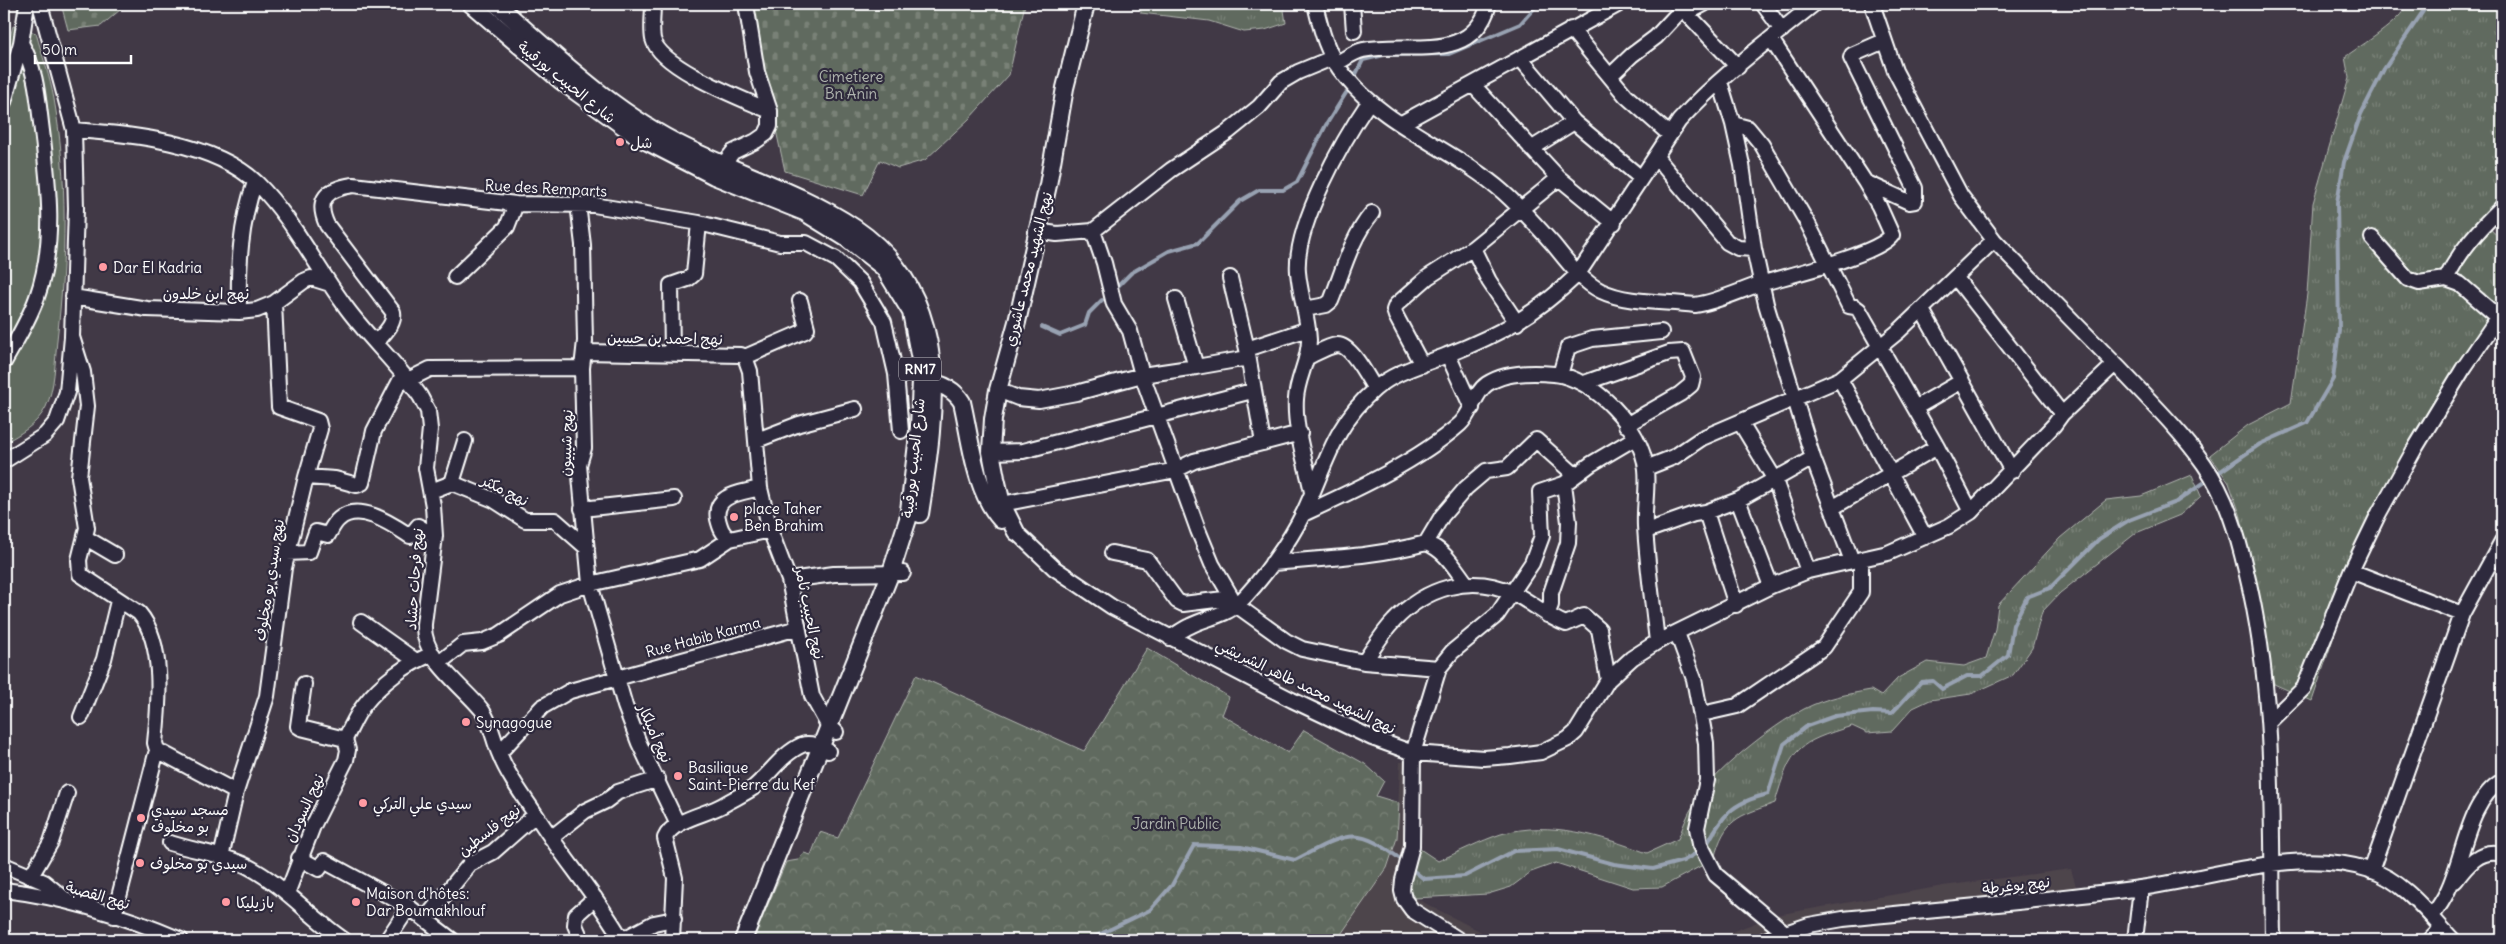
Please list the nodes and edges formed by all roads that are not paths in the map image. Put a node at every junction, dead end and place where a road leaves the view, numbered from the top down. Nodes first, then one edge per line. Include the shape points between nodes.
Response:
1 (27, 4) edge
2 (40, 4) edge
3 (471, 4) edge
4 (496, 4) edge
5 (653, 4) edge
6 (746, 4) edge
7 (1086, 4) edge
8 (1315, 4) edge
9 (1352, 4) edge
10 (1489, 4) edge
11 (1619, 4) edge
12 (1704, 4) edge
13 (1763, 4) edge
14 (1814, 4) edge
15 (1872, 4) edge
16 (1683, 8) edge
17 (1571, 29) junction
18 (1782, 30) junction
19 (1354, 31) dead end
20 (1771, 39) junction
21 (1884, 41) junction
22 (21, 43) junction
23 (1520, 58) junction
24 (1334, 61) junction
25 (1738, 67) junction
26 (1610, 76) junction
27 (1720, 82) junction
28 (1474, 86) junction
29 (4, 102) edge
30 (1369, 102) junction
31 (770, 111) junction
32 (1574, 122) junction
33 (1402, 124) junction
34 (1733, 124) junction
35 (74, 130) junction
36 (1669, 134) junction
37 (1531, 149) junction
38 (1656, 157) junction
39 (719, 170) junction
40 (1559, 178) junction
41 (1642, 178) junction
42 (255, 182) junction
43 (1865, 182) junction
44 (516, 204) junction
45 (578, 204) junction
46 (2502, 207) edge
47 (1522, 209) junction
48 (1372, 213) dead end
49 (699, 223) junction
50 (1614, 223) junction
51 (1093, 231) junction
52 (1036, 232) junction
53 (2372, 238) dead end
54 (1994, 240) junction
55 (1473, 248) junction
56 (1754, 249) junction
57 (1830, 265) junction
58 (1578, 274) junction
59 (455, 277) dead end
60 (1230, 278) dead end
61 (1956, 278) junction
62 (2446, 279) junction
63 (330, 284) junction
64 (1762, 284) junction
65 (73, 297) junction
66 (1176, 299) dead end
67 (800, 300) dead end
68 (274, 303) junction
69 (1305, 309) junction
70 (1922, 310) junction
71 (239, 312) junction
72 (2500, 315) edge
73 (1518, 323) junction
74 (1308, 330) junction
75 (1661, 332) dead end
76 (72, 337) junction
77 (376, 343) junction
78 (1880, 347) junction
79 (584, 352) junction
80 (672, 353) junction
81 (1247, 353) junction
82 (1448, 355) junction
83 (745, 357) junction
84 (1308, 357) junction
85 (4, 362) edge
86 (2115, 364) junction
87 (1422, 365) junction
88 (1196, 367) junction
89 (582, 368) junction
90 (1142, 375) junction
91 (1560, 375) junction
92 (406, 378) junction
93 (1840, 379) junction
94 (928, 381) junction
95 (1962, 381) junction
96 (1584, 383) junction
97 (1375, 389) junction
98 (998, 390) junction
99 (1252, 392) junction
100 (1795, 397) junction
101 (1472, 408) junction
102 (1915, 408) junction
103 (855, 409) dead end
104 (2062, 414) junction
105 (1157, 417) junction
106 (1740, 422) junction
107 (1626, 425) junction
108 (901, 431) dead end
109 (1300, 434) junction
110 (1634, 438) junction
111 (757, 440) junction
112 (465, 441) dead end
113 (1263, 443) junction
114 (1937, 447) junction
115 (991, 452) junction
116 (1813, 458) junction
117 (4, 461) edge
118 (1646, 468) junction
119 (1176, 470) junction
120 (2012, 471) junction
121 (1890, 474) junction
122 (306, 477) junction
123 (1774, 478) junction
124 (1569, 480) junction
125 (452, 483) junction
126 (760, 488) junction
127 (431, 491) junction
128 (1312, 493) junction
129 (674, 498) dead end
130 (1738, 500) junction
131 (1002, 504) junction
132 (1832, 508) junction
133 (582, 509) junction
134 (1706, 512) junction
135 (1971, 512) junction
136 (1303, 514) junction
137 (770, 530) junction
138 (1646, 531) junction
139 (1016, 532) junction
140 (435, 536) junction
141 (1925, 537) junction
142 (86, 538) junction
143 (730, 539) junction
144 (2502, 541) edge
145 (1426, 543) junction
146 (587, 548) junction
147 (287, 553) junction
148 (1112, 553) dead end
149 (115, 555) dead end
150 (1856, 560) junction
151 (1272, 563) junction
152 (1808, 571) junction
153 (2351, 571) junction
154 (897, 572) junction
155 (789, 580) junction
156 (1466, 583) junction
157 (590, 584) junction
158 (1771, 586) junction
159 (1513, 593) junction
160 (118, 601) junction
161 (1234, 601) junction
162 (1182, 604) junction
163 (1736, 605) junction
164 (2462, 614) junction
165 (1547, 615) junction
166 (361, 622) dead end
167 (1189, 626) junction
168 (798, 628) junction
169 (1677, 633) junction
170 (1170, 638) junction
171 (1657, 642) junction
172 (436, 659) junction
173 (416, 661) junction
174 (1364, 662) junction
175 (1439, 668) junction
176 (617, 680) junction
177 (1608, 680) junction
178 (304, 684) dead end
179 (1702, 714) junction
180 (80, 717) dead end
181 (2270, 721) junction
182 (832, 728) junction
183 (345, 740) junction
184 (823, 749) junction
185 (157, 750) junction
186 (499, 753) junction
187 (1413, 753) junction
188 (658, 779) junction
189 (2501, 781) edge
190 (236, 792) junction
191 (67, 793) dead end
192 (535, 814) junction
193 (678, 825) junction
194 (551, 838) junction
195 (170, 842) dead end
196 (2502, 854) edge
197 (221, 857) junction
198 (299, 858) junction
199 (2272, 864) junction
200 (4, 865) edge
201 (2371, 871) junction
202 (31, 876) junction
203 (2141, 888) junction
204 (4, 890) edge
205 (2448, 890) junction
206 (288, 891) junction
207 (595, 898) junction
208 (69, 902) junction
209 (409, 907) junction
210 (114, 916) junction
211 (2432, 916) junction
212 (426, 918) junction
213 (674, 919) junction
214 (2442, 928) junction
215 (1784, 932) junction
216 (181, 940) edge
217 (344, 940) edge
218 (386, 940) edge
219 (452, 940) edge
220 (580, 940) edge
221 (622, 940) edge
222 (672, 940) edge
223 (742, 940) edge
224 (749, 940) edge
225 (1458, 940) edge
226 (1765, 940) edge
227 (2135, 940) edge
228 (2273, 940) edge
229 (2430, 940) edge
230 (2453, 940) edge

1 - 22 street
2 - 35 street
3 - 39 main road, شارع الحبيب بورقيبة / RN17 via 561,81 624,128 638,137
4 - 39 main road, شارع الحبيب بورقيبة / RN17 via 618,106
5 - 31 street via 653,39 673,63
6 - 31 street via 757,72
7 - 52 main road, نهج الشهيد محمد عاشوري via 1065,88
8 - 24 street via 1324,41
9 - 19 street
10 - 24 street via 1476,29 1456,44 1362,50
11 - 17 street
12 - 16 street
13 - 18 street
14 - 18 street
15 - 21 street
16 - 25 street
16 - 26 street via 1656,37
17 - 23 street
17 - 26 street
18 - 20 street
20 - 25 street
20 - 43 street
21 - 43 street via 1851,58 1915,188 1915,200 1909,202
21 - 54 street via 1895,71 1961,196
22 - 29 street
22 - 85 street via 33,69 37,92 49,204 49,234 37,297
23 - 28 street
23 - 32 street
24 - 30 street
24 - 51 street via 1281,82 1260,106 1228,132 1171,170
25 - 27 street
26 - 36 street via 1626,96
27 - 34 street
27 - 36 street via 1694,104
28 - 33 street
28 - 37 street
30 - 33 street
30 - 69 street via 1333,160 1303,236 1298,272
31 - 39 street via 770,126 766,134 733,152
32 - 37 street
32 - 41 street
33 - 47 street via 1462,162
34 - 56 street
34 - 57 street via 1748,128 1762,145
35 - 42 street, نهج فرحات حشاد via 119,133 178,145 238,168
35 - 65 street
36 - 38 street
37 - 40 street
38 - 41 street
38 - 56 street via 1727,242 1738,248
39 - 94 main road, شارع الحبيب بورقيبة / RN17 via 808,202 854,227 881,248 896,266 919,308 930,346
40 - 47 street
40 - 50 street
41 - 50 street
42 - 63 street, نهج فرحات حشاد via 287,218
42 - 71 street via 242,231
43 - 57 street via 1892,236 1879,245
44 - 45 street, Rue des Remparts
44 - 59 street via 507,227
44 - 77 street, Rue des Remparts via 353,185 341,187 325,196 321,211 327,225 393,312 394,320
45 - 49 street, Rue des Remparts
45 - 79 street, نهج شيبيون via 583,245
46 - 62 street via 2456,257
47 - 55 street
47 - 58 street
48 - 69 street via 1349,255 1331,301
49 - 80 street via 694,274 670,285
49 - 108 street, Rue des Remparts via 780,244 806,244 836,259 860,282 876,305 889,336
50 - 58 street
51 - 52 street
51 - 90 street via 1114,304 1130,331
52 - 98 main road, نهج الشهيد محمد عاشوري via 1017,322
53 - 62 street via 2408,279 2414,282
54 - 61 street
54 - 86 street
55 - 73 street via 1489,281
55 - 87 street via 1436,271 1396,305 1396,316
56 - 64 street
57 - 64 street
57 - 78 street via 1849,306 1859,310
58 - 64 street via 1603,292 1627,298 1695,305
58 - 73 street
60 - 81 street
61 - 70 street
61 - 104 street
62 - 72 street via 2460,284
63 - 68 street, نهج ابن خلدون via 311,278
63 - 77 street, نهج فرحات حشاد
64 - 100 street
65 - 71 street, نهج ابن خلدون via 147,308
65 - 76 street
66 - 88 street
67 - 83 street via 807,328 805,332
68 - 71 street, نهج ابن خلدون via 257,310
68 - 122 street, نهج سيدي بو مخلوف via 279,407 318,421 320,425
69 - 74 street
70 - 78 street
70 - 95 street
72 - 153 street via 2414,450
73 - 82 street
74 - 81 street
74 - 84 street
75 - 91 street via 1592,339 1568,347
76 - 117 street via 67,392 57,421 45,435
76 - 142 street via 86,389 79,477 87,523
77 - 92 street, نهج فرحات حشاد
78 - 93 street
78 - 102 street
79 - 80 street, نهج احمد بن حسين
79 - 89 street, نهج شيبيون
80 - 83 street, نهج احمد بن حسين
81 - 88 street
81 - 99 street
82 - 87 street
82 - 101 street
83 - 111 street, نهج الحبيب ثامر via 750,371
84 - 97 street via 1338,345 1345,346
84 - 109 street via 1296,396
86 - 104 street, نهج الشهيد محمد طاهر الشريشي
86 - 181 street via 2166,417 2205,465 2220,490 2234,524 2258,619
87 - 97 street via 1392,377
88 - 90 street
89 - 92 street via 430,369
89 - 133 street, نهج شيبيون via 584,448 579,466
90 - 98 street via 1039,400 1018,398
90 - 105 street
91 - 96 street
91 - 101 street via 1538,373 1499,378 1485,386
92 - 122 street via 374,431 362,483 357,485 335,479
92 - 127 street, نهج فرحات حشاد via 428,411 430,429 426,468
93 - 100 street
93 - 121 street
94 - 139 main road via 957,394 962,402 974,462 985,493 997,516
94 - 154 main road, شارع الحبيب بورقيبة / RN17 via 929,447 918,522
95 - 102 street
95 - 120 street
96 - 107 street via 1603,396
96 - 107 street via 1669,353 1682,352 1693,377 1691,385
97 - 128 street via 1343,423
98 - 115 main road, نهج الشهيد محمد عاشوري
99 - 105 street
99 - 113 street
100 - 106 street
100 - 116 street
101 - 136 street via 1461,424 1427,448 1352,491
102 - 114 street
103 - 111 street via 799,424
104 - 120 street, نهج الشهيد محمد طاهر الشريشي
105 - 115 street via 1023,451
105 - 119 street
106 - 118 street
106 - 123 street
107 - 110 street
109 - 113 street
109 - 128 street
110 - 118 street
110 - 124 street
111 - 126 street, نهج الحبيب ثامر
112 - 125 street
113 - 119 street via 1194,461
114 - 121 street
114 - 135 street
115 - 131 main road, نهج الشهيد محمد عاشوري
116 - 123 street
116 - 132 street
118 - 138 street
119 - 131 street
119 - 161 street via 1212,564
120 - 135 street, نهج الشهيد محمد طاهر الشريشي
121 - 132 street
121 - 141 street
122 - 147 street, نهج سيدي بو مخلوف
123 - 130 street
123 - 152 street
124 - 145 street via 1536,440 1507,468 1486,471 1466,488 1442,516
124 - 159 street via 1540,492 1542,536 1532,563
124 - 165 street via 1568,543
125 - 127 street
125 - 146 street, نهج مكثر via 494,500 525,520 555,520
126 - 137 street, نهج الحبيب ثامر
126 - 143 street via 719,502 720,529
127 - 140 street, نهج فرحات حشاد
128 - 136 street
129 - 133 street
130 - 134 street
130 - 158 street
131 - 139 main road, نهج الشهيد محمد عاشوري
132 - 150 street
133 - 146 street, نهج شيبيون
134 - 138 street
134 - 163 street
135 - 141 street, نهج الشهيد محمد طاهر الشريشي
136 - 151 street
137 - 143 street
137 - 155 street, نهج الحبيب ثامر
138 - 171 street
139 - 170 street, نهج الشهيد محمد طاهر الشريشي via 1054,568 1080,587
140 - 147 street via 418,526 410,536 378,518 350,514 339,519 328,535 316,532 309,552
140 - 172 street, نهج فرحات حشاد via 424,633
141 - 150 street, نهج الشهيد محمد طاهر الشريشي via 1888,553
142 - 149 street
142 - 160 street via 79,560 80,574
143 - 157 street via 700,559
144 - 164 street
145 - 151 street via 1399,551
145 - 156 street via 1445,554
146 - 157 street, نهج شيبيون
147 - 190 street, نهج سيدي بو مخلوف via 267,696
148 - 162 street via 1147,560
150 - 152 street, نهج الشهيد محمد طاهر الشريشي
150 - 179 street via 1861,592 1824,647 1737,706
151 - 161 street
152 - 158 street, نهج الشهيد محمد طاهر الشريشي
153 - 164 street
153 - 181 street via 2304,688
154 - 155 street via 834,574
154 - 182 main road, شارع الحبيب بورقيبة / RN17
155 - 168 street, نهج الحبيب ثامر
156 - 159 street
156 - 174 street via 1439,590 1407,610 1386,630
157 - 172 street via 560,594 490,639 463,644
157 - 176 street, نهج شيبيون
158 - 163 street, نهج الشهيد محمد طاهر الشريشي
159 - 165 street
159 - 175 street via 1489,623 1452,652
160 - 180 street via 104,659
160 - 185 street via 139,613 146,622 153,643 157,667
161 - 162 street
161 - 167 street via 1222,614
161 - 174 street via 1286,642 1302,649
162 - 167 street
163 - 169 street, نهج الشهيد محمد طاهر الشريشي
164 - 201 street
165 - 177 street via 1566,624 1584,616 1596,624 1602,640
166 - 173 street
167 - 170 street
168 - 176 street, Rue Habib Karma
168 - 182 street, نهج الحبيب ثامر via 812,696
169 - 171 street, نهج الشهيد محمد طاهر الشريشي
169 - 179 street via 1694,679
170 - 187 street, نهج الشهيد محمد طاهر الشريشي via 1338,722
171 - 177 street, نهج الشهيد محمد طاهر الشريشي via 1632,658
172 - 173 street
172 - 186 street, نهج فرحات حشاد via 482,710
173 - 183 street via 363,706
174 - 175 street
175 - 187 street
176 - 186 street, Rue Habib Karma via 570,691 553,700 542,707
176 - 188 street, نهج أميلكار via 633,729
177 - 187 street, نهج الشهيد محمد طاهر الشريشي via 1576,732 1541,752 1484,758
178 - 183 street via 298,726
179 - 215 street via 1707,780 1697,828 1700,844 1716,875
181 - 199 street
182 - 184 main road, شارع الحبيب بورقيبة / RN17
183 - 198 street, نهج السودان via 346,760
184 - 193 street via 808,744 796,749 752,789 713,811
184 - 223 main road, شارع الحبيب بورقيبة / RN17
184 - 224 main road, شارع الحبيب بورقيبة / RN17
185 - 190 street
185 - 210 street
186 - 192 street, نهج فرحات حشاد
187 - 225 street via 1412,846 1403,880 1404,899 1412,910
188 - 193 street, نهج أميلكار
188 - 194 street via 618,792 606,802 585,811
189 - 205 street via 2487,793 2476,810
190 - 197 street, نهج سيدي بو مخلوف
191 - 202 street via 50,842
192 - 194 street, نهج فرحات حشاد
192 - 212 street, نهج فلسطين via 493,852 470,864
193 - 213 street via 665,838 675,878
194 - 207 street, نهج فرحات حشاد
195 - 197 street
196 - 205 street via 2482,854
197 - 206 street via 245,865
198 - 206 street, نهج السودان
198 - 209 street via 318,869 324,861
199 - 201 street, نهج يوغرطة via 2305,860
199 - 203 street, نهج يوغرطة
199 - 228 street
200 - 202 street
201 - 211 street, نهج يوغرطة via 2400,886
202 - 208 street
203 - 215 street, نهج يوغرطة via 1844,919
203 - 227 street
204 - 208 street, نهج القصبة
205 - 211 street
206 - 217 street via 318,922
207 - 220 street via 574,920
207 - 221 street, نهج فرحات حشاد
208 - 210 street, نهج القصبة
209 - 212 street
209 - 218 street
210 - 216 street, نهج القصبة
211 - 214 street, نهج يوغرطة
212 - 219 street
213 - 221 street via 654,923
213 - 222 street
214 - 229 street
214 - 230 street, نهج يوغرطة
215 - 226 street, نهج يوغرطة

